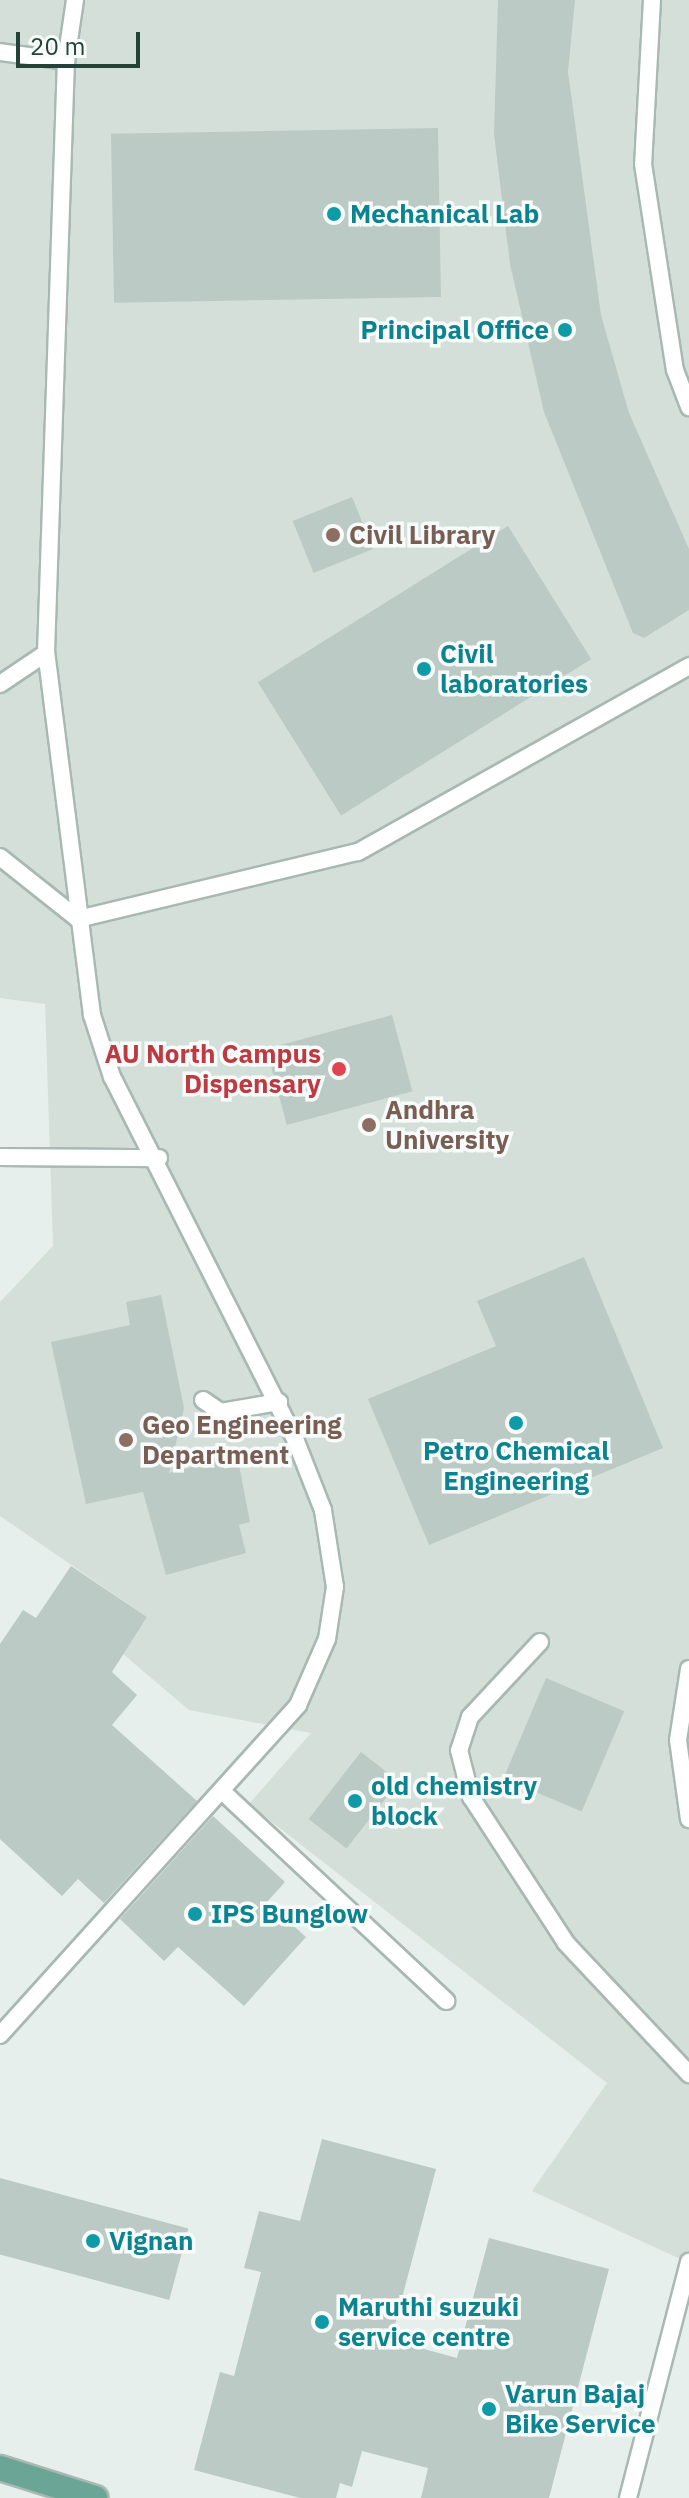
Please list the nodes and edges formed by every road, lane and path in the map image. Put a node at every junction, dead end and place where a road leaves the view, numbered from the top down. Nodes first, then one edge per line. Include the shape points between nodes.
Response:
1 (75, 0) edge
2 (652, 0) edge
3 (0, 52) edge
4 (66, 61) junction
5 (689, 407) edge
6 (46, 653) junction
7 (689, 666) edge
8 (0, 684) edge
9 (0, 857) edge
10 (78, 919) junction
11 (0, 1157) edge
12 (159, 1158) junction
13 (203, 1400) dead end
14 (279, 1402) junction
15 (540, 1642) dead end
16 (689, 1669) edge
17 (687, 1690) edge
18 (223, 1792) junction
19 (689, 1819) edge
20 (446, 2001) dead end
21 (0, 2035) edge
22 (689, 2074) edge
23 (689, 2262) edge
24 (0, 2468) edge
25 (95, 2498) edge
26 (628, 2498) edge

1 - 4 lane
2 - 5 lane via 643,164 669,341
3 - 4 lane
4 - 6 lane
6 - 8 lane
6 - 10 lane
7 - 10 lane via 471,782 358,852
9 - 10 lane
10 - 12 lane via 92,1015 112,1077
11 - 12 lane
12 - 14 lane
13 - 14 lane via 221,1412
14 - 18 lane via 323,1510 335,1587 327,1639 298,1705
15 - 22 lane via 470,1717 459,1750 471,1797 566,1943
16 - 17 lane
17 - 19 lane via 678,1740
18 - 20 lane
18 - 21 lane
23 - 26 lane
24 - 25 main road

